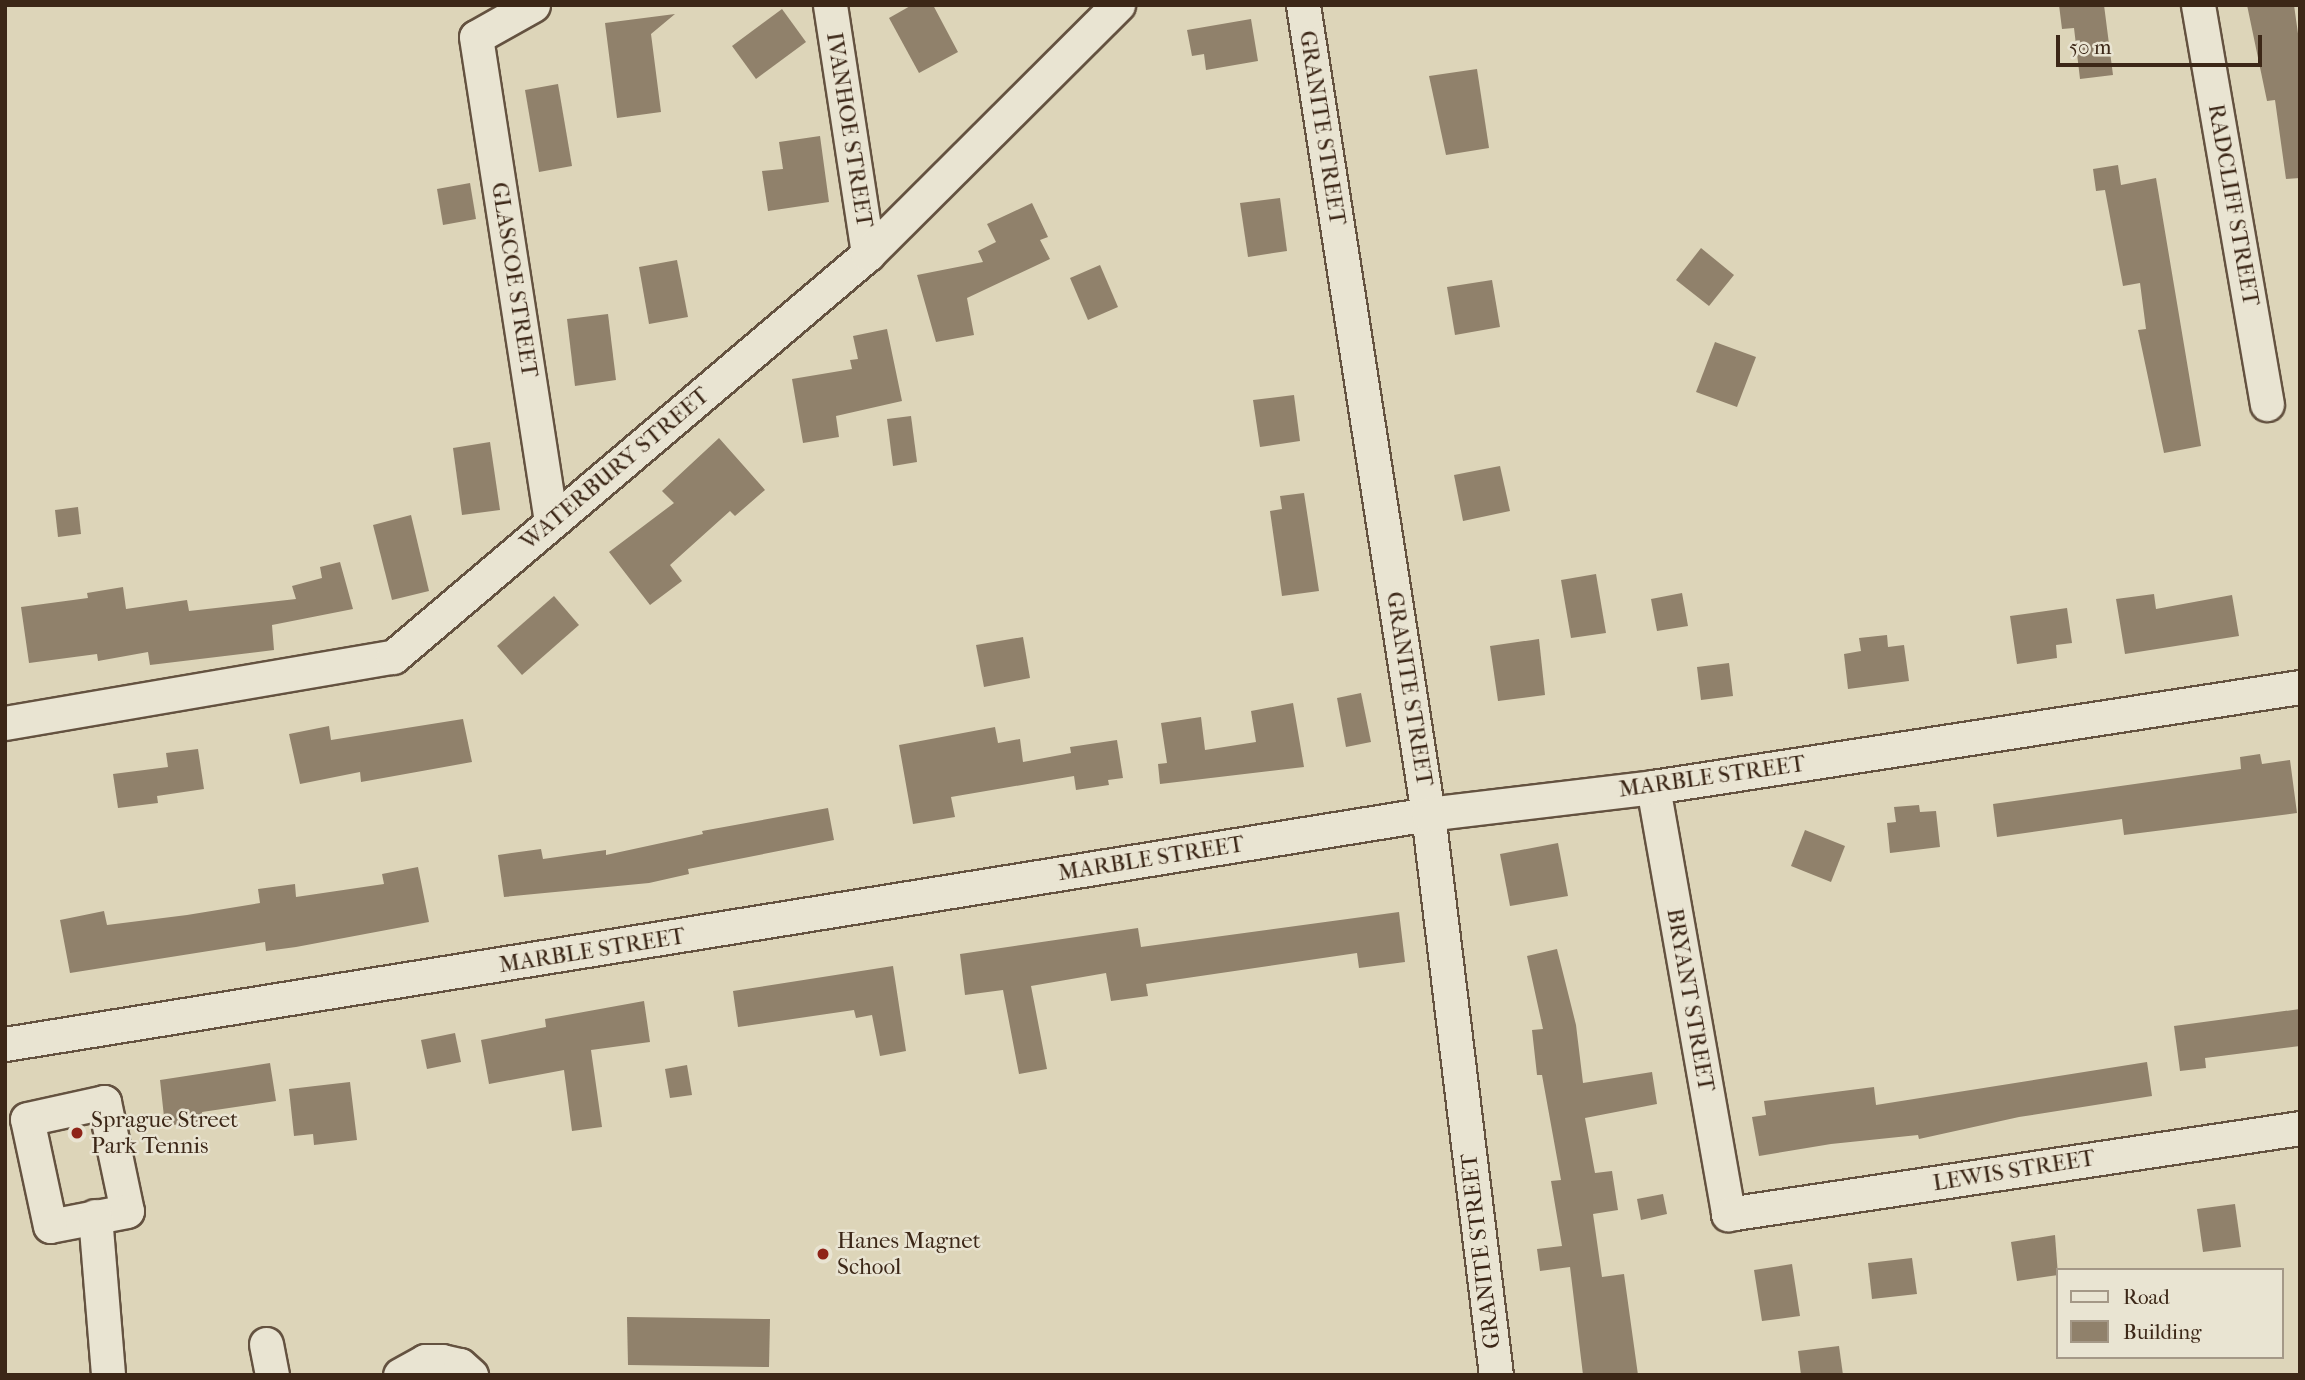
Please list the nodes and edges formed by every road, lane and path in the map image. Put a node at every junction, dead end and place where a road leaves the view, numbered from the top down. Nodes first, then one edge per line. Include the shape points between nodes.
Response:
1 (533, 5) edge
2 (830, 5) edge
3 (1118, 5) edge
4 (1303, 5) edge
5 (2198, 5) edge
6 (867, 254) junction
7 (2267, 404) dead end
8 (551, 523) junction
9 (2300, 687) edge
10 (5, 723) edge
11 (1653, 787) junction
12 (1428, 814) junction
13 (5, 1044) edge
14 (2300, 1128) edge
15 (1728, 1214) joint
16 (94, 1216) dead end
17 (108, 1375) edge
18 (400, 1375) edge
19 (471, 1375) edge
20 (1496, 1375) edge

1 - 8 street, GLASCOE STREET via 476,37
2 - 6 street, IVANHOE STREET
3 - 6 street, WATERBURY STREET
4 - 12 street, GRANITE STREET
5 - 7 street, RADCLIFF STREET
6 - 8 street, WATERBURY STREET
8 - 10 street, WATERBURY STREET via 393,657
9 - 11 street, MARBLE STREET
11 - 12 street, MARBLE STREET
11 - 15 street, BRYANT STREET
12 - 13 street, MARBLE STREET
12 - 20 street, GRANITE STREET
14 - 15 street, LEWIS STREET
16 - 17 street
18 - 19 street via 425,1361 460,1365

